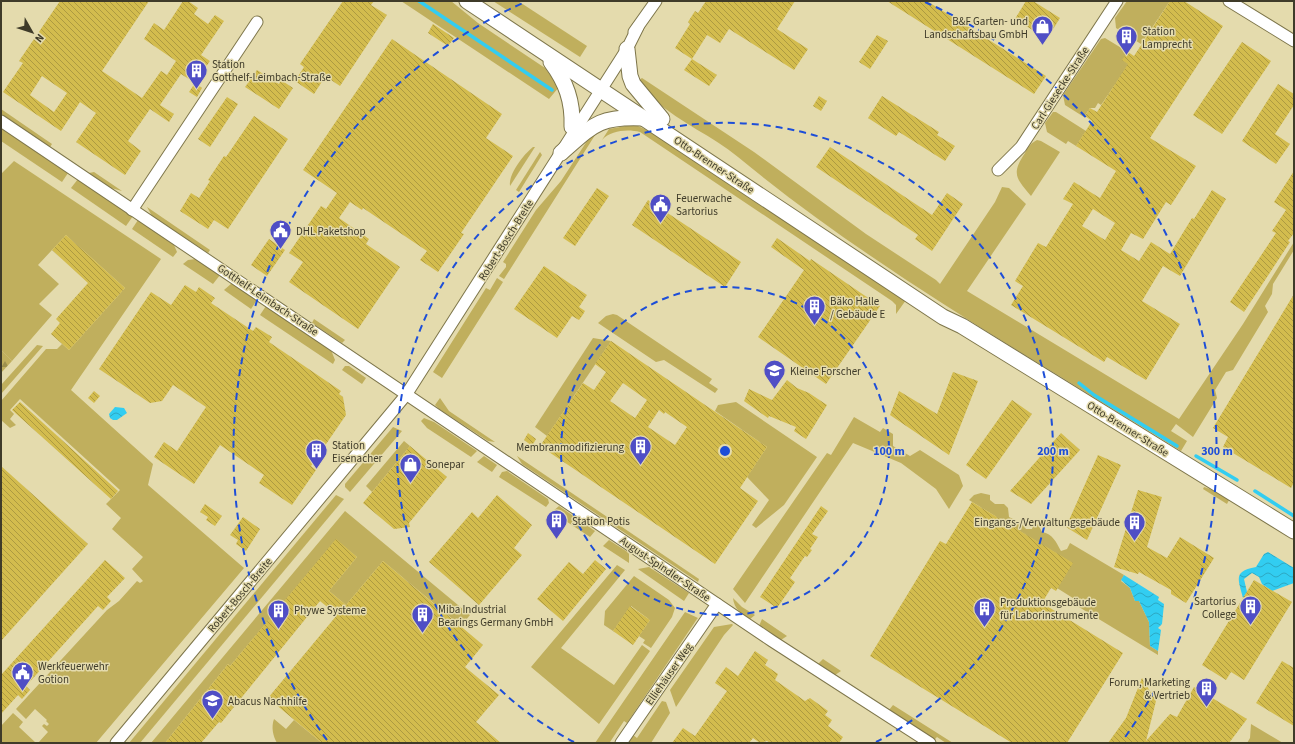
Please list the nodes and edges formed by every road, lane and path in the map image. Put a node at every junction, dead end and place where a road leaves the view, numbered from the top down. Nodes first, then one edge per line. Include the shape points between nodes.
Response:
1 (467, 1) edge
2 (482, 1) edge
3 (656, 1) edge
4 (1117, 1) edge
5 (1229, 1) edge
6 (257, 22) dead end
7 (638, 27) junction
8 (1294, 41) edge
9 (627, 49) junction
10 (546, 54) junction
11 (601, 85) junction
12 (644, 118) junction
13 (662, 119) junction
14 (1, 121) edge
15 (572, 127) junction
16 (561, 153) junction
17 (998, 170) dead end
18 (132, 210) junction
19 (962, 326) junction
20 (404, 394) junction
21 (1294, 531) edge
22 (717, 604) junction
23 (116, 743) edge
24 (621, 743) edge
25 (930, 743) edge

1 - 10 main road, Otto-Brenner-Straße
2 - 11 main road, Otto-Brenner-Straße
3 - 7 street, Robert-Bosch-Breite
4 - 17 street, Carl-Giesecke-Straße via 1021,147
5 - 8 street
6 - 18 street
7 - 9 street, Robert-Bosch-Breite
7 - 11 street, Robert-Bosch-Breite via 622,48
9 - 11 street, Robert-Bosch-Breite
9 - 13 main road via 633,84
10 - 11 main road, Otto-Brenner-Straße
10 - 15 main road via 568,90 572,108
11 - 12 main road, Otto-Brenner-Straße
11 - 13 main road, Otto-Brenner-Straße
11 - 15 street, Robert-Bosch-Breite
11 - 16 street, Robert-Bosch-Breite
12 - 16 main road via 607,119 588,130
12 - 19 main road, Otto-Brenner-Straße via 937,313
13 - 19 main road, Otto-Brenner-Straße via 947,313
14 - 18 street, Gotthelf-Leimbach-Straße
15 - 20 street, Robert-Bosch-Breite
16 - 20 street, Robert-Bosch-Breite
18 - 20 street, Gotthelf-Leimbach-Straße
19 - 21 main road, Otto-Brenner-Straße
20 - 22 street, August-Spindler-Straße
20 - 23 street, Robert-Bosch-Breite
22 - 24 street, Elliehäuser Weg
22 - 25 street, August-Spindler-Straße

